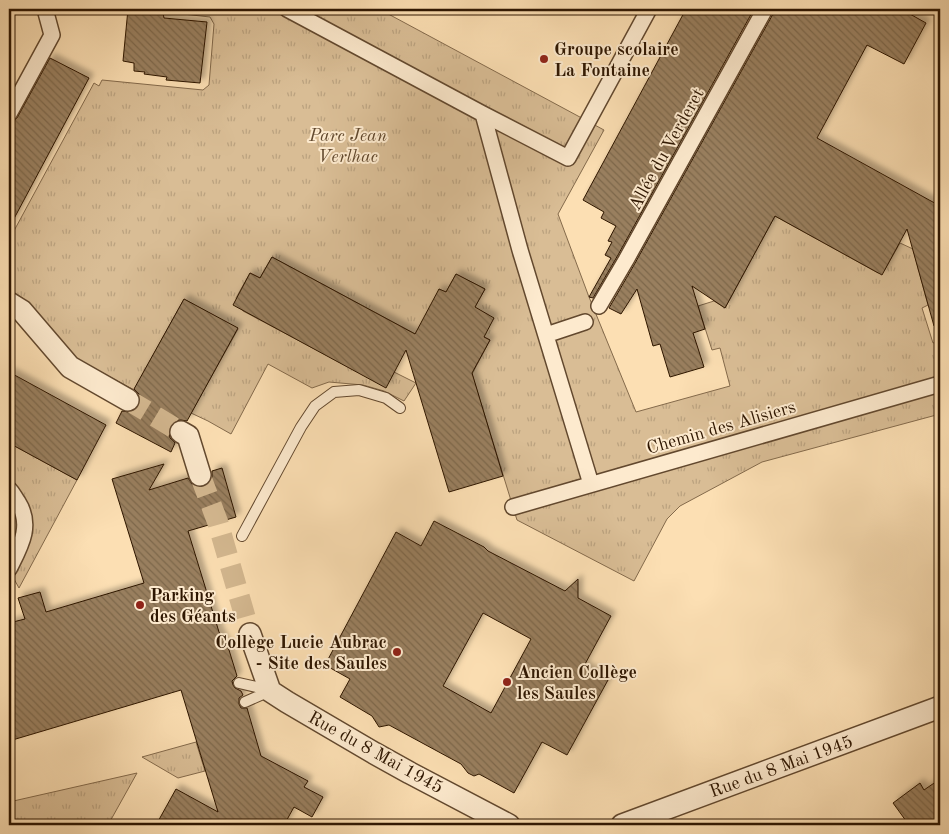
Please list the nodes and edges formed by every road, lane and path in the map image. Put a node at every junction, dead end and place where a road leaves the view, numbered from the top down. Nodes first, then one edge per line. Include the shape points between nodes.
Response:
1 (44, 9) edge
2 (287, 9) edge
3 (649, 9) edge
4 (765, 9) edge
5 (9, 114) edge
6 (483, 114) junction
7 (9, 303) edge
8 (599, 306) dead end
9 (585, 322) dead end
10 (546, 335) junction
11 (940, 384) edge
12 (128, 400) tunnel mouth
13 (400, 408) dead end
14 (181, 432) tunnel mouth
15 (200, 475) tunnel mouth
16 (591, 484) junction
17 (9, 489) edge
18 (513, 507) dead end
19 (242, 536) dead end
20 (9, 569) edge
21 (250, 634) tunnel mouth
22 (239, 683) dead end
23 (270, 690) junction
24 (245, 702) dead end
25 (940, 707) edge
26 (509, 825) edge
27 (622, 825) edge

1 - 5 street via 52,35
2 - 6 street
3 - 6 street via 568,158
4 - 8 street, Allée du Verderet
6 - 10 street
7 - 12 street via 22,310 70,366
9 - 10 street
10 - 16 street
11 - 16 street, Chemin des Alisiers
13 - 19 lane via 386,398 359,390 334,392 315,406
14 - 15 street via 188,436
16 - 18 street, Chemin des Alisiers
17 - 20 street via 23,510 26,527
21 - 23 street
22 - 23 lane, Rue du 8 Mai 1945
23 - 24 lane
23 - 26 street, Rue du 8 Mai 1945 via 381,757
25 - 27 street, Rue du 8 Mai 1945

